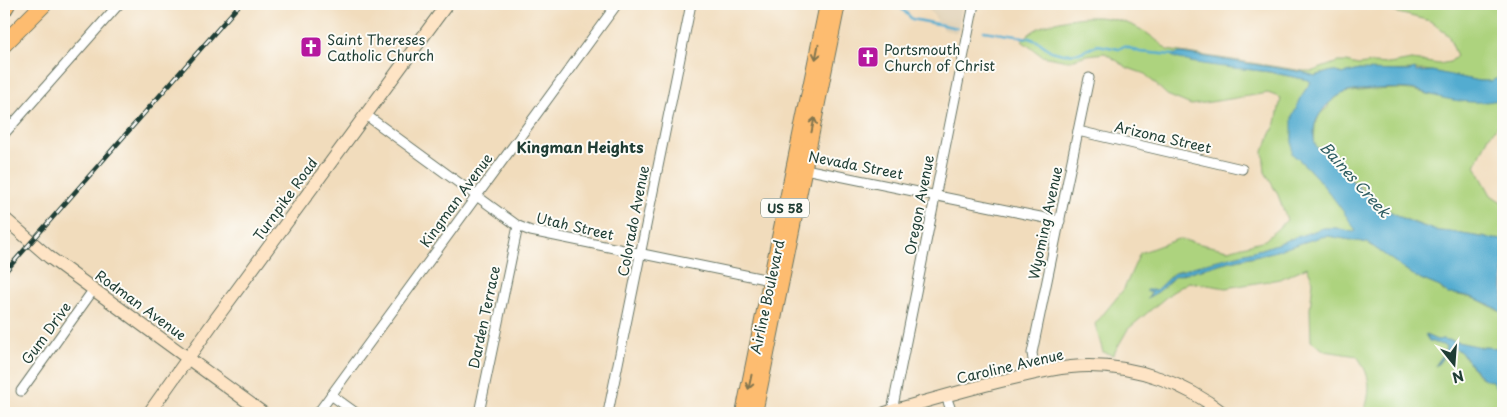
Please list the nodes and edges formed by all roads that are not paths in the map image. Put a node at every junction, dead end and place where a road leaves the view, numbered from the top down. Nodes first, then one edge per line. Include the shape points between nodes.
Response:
1 (7, 4) edge
2 (44, 4) edge
3 (119, 4) edge
4 (447, 4) edge
5 (617, 4) edge
6 (691, 4) edge
7 (827, 4) edge
8 (838, 4) edge
9 (974, 4) edge
10 (4, 8) edge
11 (4, 44) edge
12 (1089, 78) dead end
13 (366, 115) junction
14 (1078, 132) junction
15 (4, 134) edge
16 (799, 168) junction
17 (1242, 169) dead end
18 (476, 195) junction
19 (935, 195) junction
20 (4, 218) edge
21 (1060, 221) junction
22 (518, 226) junction
23 (640, 254) junction
24 (776, 281) junction
25 (94, 289) junction
26 (188, 358) junction
27 (1035, 373) junction
28 (21, 392) dead end
29 (331, 395) junction
30 (946, 396) junction
31 (1220, 411) edge
32 (889, 412) edge
33 (149, 413) edge
34 (263, 413) edge
35 (318, 413) edge
36 (356, 413) edge
37 (478, 413) edge
38 (608, 413) edge
39 (743, 413) edge
40 (755, 413) edge
41 (952, 413) edge
42 (1202, 413) edge

1 - 10 highway
2 - 11 highway
3 - 15 street
4 - 13 street, Turnpike Road
5 - 18 street, Kingman Avenue
6 - 23 street, Colorado Avenue
7 -> 16 main road, Airline Boulevard / US 58
16 -> 8 main road, Airline Boulevard / US 58
9 - 19 street, Oregon Avenue
12 - 14 street, Wyoming Avenue
13 - 18 street, Utah Street
13 - 26 street, Turnpike Road
14 - 17 street, Arizona Street
14 - 21 street, Wyoming Avenue
16 - 19 street, Nevada Street
16 - 24 main road, Airline Boulevard / US 58
18 - 22 street, Utah Street
18 - 29 street, Kingman Avenue
19 - 21 street, Nevada Street
19 - 32 street, Oregon Avenue
20 - 25 street, Rodman Avenue via 49,257
21 - 27 street, Wyoming Avenue via 1032,353
22 - 23 street, Utah Street
22 - 37 street, Darden Terrace
23 - 24 street, Utah Street
23 - 38 street, Colorado Avenue
24 -> 39 main road, Airline Boulevard / US 58
24 - 40 main road, Airline Boulevard / US 58
25 - 26 street, Rodman Avenue
25 - 28 street, Gum Drive
26 - 33 street, Turnpike Road
26 - 34 street, Rodman Avenue
27 - 30 street, Caroline Avenue
27 - 31 street, Caroline Avenue via 1078,366 1123,369 1176,385
29 - 35 street, Kingman Avenue
29 - 36 street
30 - 32 street, Caroline Avenue
30 - 41 street
31 - 42 street

